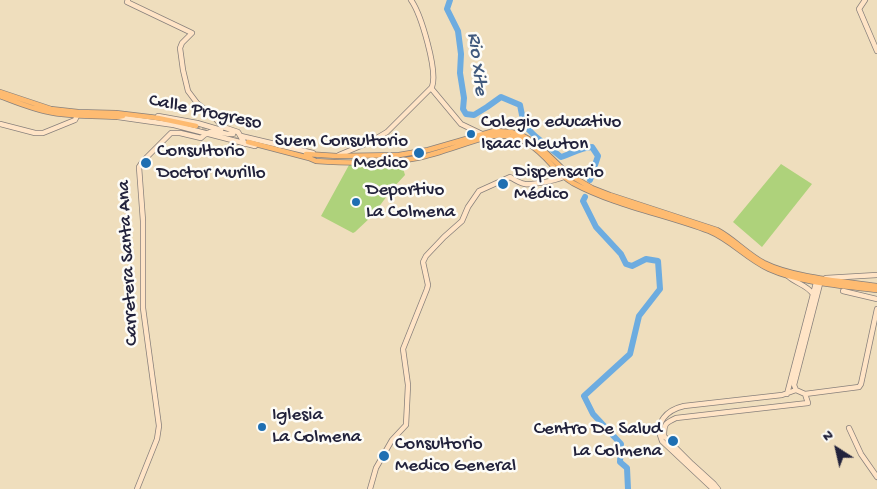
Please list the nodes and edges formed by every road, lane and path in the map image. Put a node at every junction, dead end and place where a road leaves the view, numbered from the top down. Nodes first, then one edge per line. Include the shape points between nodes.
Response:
1 (410, 0) edge
2 (865, 0) edge
3 (128, 1) edge
4 (877, 51) edge
5 (432, 86) junction
6 (2, 95) edge
7 (116, 115) junction
8 (77, 116) junction
9 (0, 124) edge
10 (202, 125) junction
11 (196, 127) tunnel mouth
12 (206, 133) junction
13 (233, 134) junction
14 (482, 134) junction
15 (241, 136) junction
16 (236, 141) junction
17 (247, 142) junction
18 (317, 154) junction
19 (337, 156) junction
20 (566, 176) junction
21 (877, 275) edge
22 (788, 276) junction
23 (821, 280) junction
24 (877, 286) edge
25 (860, 288) junction
26 (877, 290) edge
27 (813, 294) junction
28 (877, 299) edge
29 (877, 309) edge
30 (796, 390) junction
31 (787, 394) junction
32 (805, 394) junction
33 (849, 428) dead end
34 (877, 477) edge
35 (137, 489) edge
36 (370, 489) edge
37 (717, 489) edge

1 - 5 street via 430,52 434,73
2 - 4 street via 859,9
3 - 15 street via 192,33 182,43 180,52 188,91 223,128
5 - 14 street via 461,124
5 - 19 street via 377,139
6 - 7 main road via 51,109
6 - 8 main road via 49,112
7 - 8 main road
7 - 10 street, Calle Progreso via 129,113 167,117
7 - 11 main road via 158,118
7 - 12 street
8 - 9 street via 75,120 43,133
10 - 12 street
10 - 13 street, Calle Progreso
12 - 13 street
12 - 16 street, Calle Progreso
12 - 35 street, Carretera Santa Ana via 201,138 171,133 140,167 143,308 159,426
13 - 15 street, Calle Progreso
14 - 19 main road, Calle Progreso via 413,153
14 - 20 main road, Calle Progreso via 501,131 523,136 541,148
15 - 16 street
15 - 17 street
15 - 18 street, Calle Progreso
16 - 17 street, Calle Progreso
17 - 18 main road
17 - 20 main road via 316,161 367,162 418,158 501,136 530,144
18 - 19 main road, Calle Progreso
20 - 22 main road via 590,192 710,232 768,269
20 - 23 main road via 610,195 717,230 762,262
20 - 36 street via 528,184 510,177 479,191 462,221 424,259 428,285 403,345 408,385 406,426 392,440 376,468
21 - 23 street
22 - 23 main road
22 - 27 street
23 - 24 main road
23 - 25 main road
23 - 27 street
23 - 30 street via 794,385
25 - 26 main road
25 - 28 street via 843,291
27 - 31 street
29 - 32 street via 859,387
30 - 31 street
30 - 32 street
31 - 37 street via 684,406 663,418 659,434 662,440
32 - 37 street via 808,403 676,418 667,422 664,436
33 - 34 street

